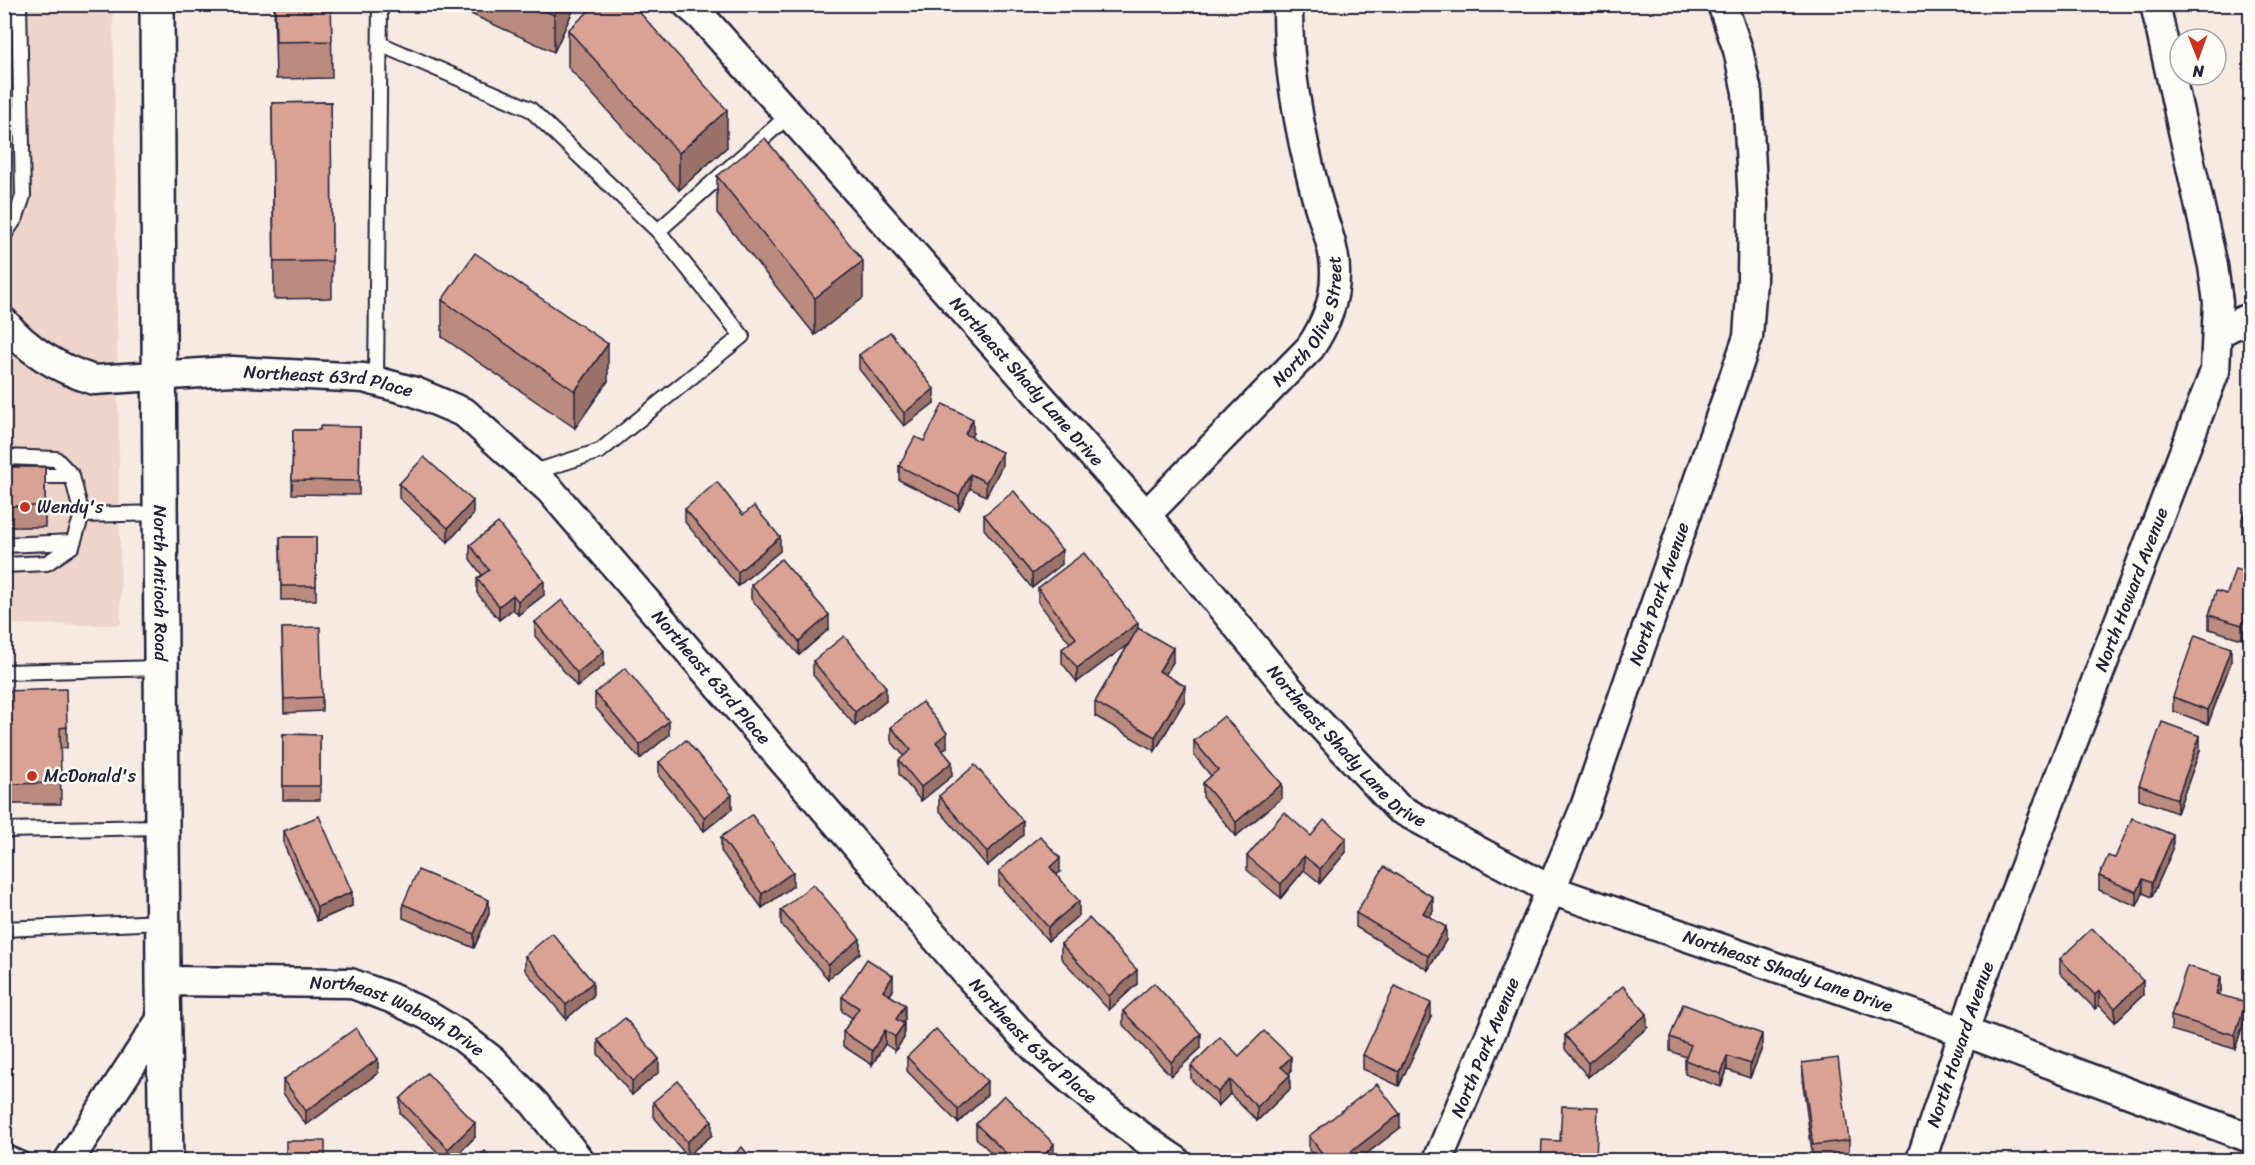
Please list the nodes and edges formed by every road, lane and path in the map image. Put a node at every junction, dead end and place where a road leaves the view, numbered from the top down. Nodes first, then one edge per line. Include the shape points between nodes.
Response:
1 (19, 4) edge
2 (157, 4) edge
3 (380, 4) edge
4 (1288, 4) edge
5 (1722, 4) edge
6 (2155, 4) edge
7 (696, 8) edge
8 (380, 44) junction
9 (789, 115) junction
10 (658, 231) junction
11 (4, 235) edge
12 (2250, 320) edge
13 (7, 331) edge
14 (2218, 333) junction
15 (160, 375) junction
16 (376, 381) junction
17 (4, 457) edge
18 (531, 472) junction
19 (4, 476) edge
20 (72, 476) junction
21 (161, 513) junction
22 (82, 515) junction
23 (1146, 515) junction
24 (73, 543) junction
25 (4, 545) edge
26 (4, 565) edge
27 (161, 668) junction
28 (4, 672) edge
29 (162, 827) junction
30 (4, 830) edge
31 (1551, 890) junction
32 (163, 922) junction
33 (4, 929) edge
34 (163, 981) junction
35 (164, 1016) junction
36 (1965, 1032) junction
37 (2250, 1138) edge
38 (4, 1151) edge
39 (22, 1161) edge
40 (69, 1161) edge
41 (166, 1161) edge
42 (579, 1161) edge
43 (1175, 1161) edge
44 (1438, 1161) edge
45 (1921, 1161) edge

1 - 11 lane via 23,196
2 - 15 main road, North Antioch Road
3 - 8 lane
4 - 23 street, North Olive Street via 1292,66 1304,145 1335,257 1334,296 1329,314 1310,348
5 - 31 street, North Park Avenue via 1747,92 1753,204 1748,337 1584,810
6 - 14 street, North Howard Avenue via 2213,266
7 - 9 street, Northeast Shady Lane Drive
8 - 10 lane via 530,109
8 - 16 lane
9 - 10 lane
9 - 23 street, Northeast Shady Lane Drive
10 - 18 lane via 742,336 600,451
12 - 14 street
13 - 15 street, Northeast 63rd Place via 42,357 94,380
14 - 36 street, North Howard Avenue via 2215,370
15 - 16 street, Northeast 63rd Place via 232,371
15 - 21 main road, North Antioch Road
16 - 18 street, Northeast 63rd Place via 465,413
17 - 20 lane via 56,459
18 - 43 street, Northeast 63rd Place via 1038,1050 1088,1096
19 - 20 lane
20 - 22 lane
21 - 22 lane
21 - 27 main road, North Antioch Road
22 - 24 lane
23 - 31 street, Northeast Shady Lane Drive via 1298,700 1398,808
24 - 25 lane
24 - 26 lane via 46,562
27 - 28 lane
27 - 29 main road, North Antioch Road
29 - 30 lane
29 - 32 main road, North Antioch Road
31 - 36 street, Northeast Shady Lane Drive
31 - 44 street, North Park Avenue
32 - 33 lane
32 - 34 main road, North Antioch Road
34 - 35 main road, North Antioch Road
34 - 42 street, Northeast Wabash Drive via 350,983 391,998 427,1015 493,1061 535,1104
35 - 40 street
35 - 41 main road, North Antioch Road
36 - 37 street, Northeast Shady Lane Drive
36 - 45 street, North Howard Avenue
38 - 39 lane

